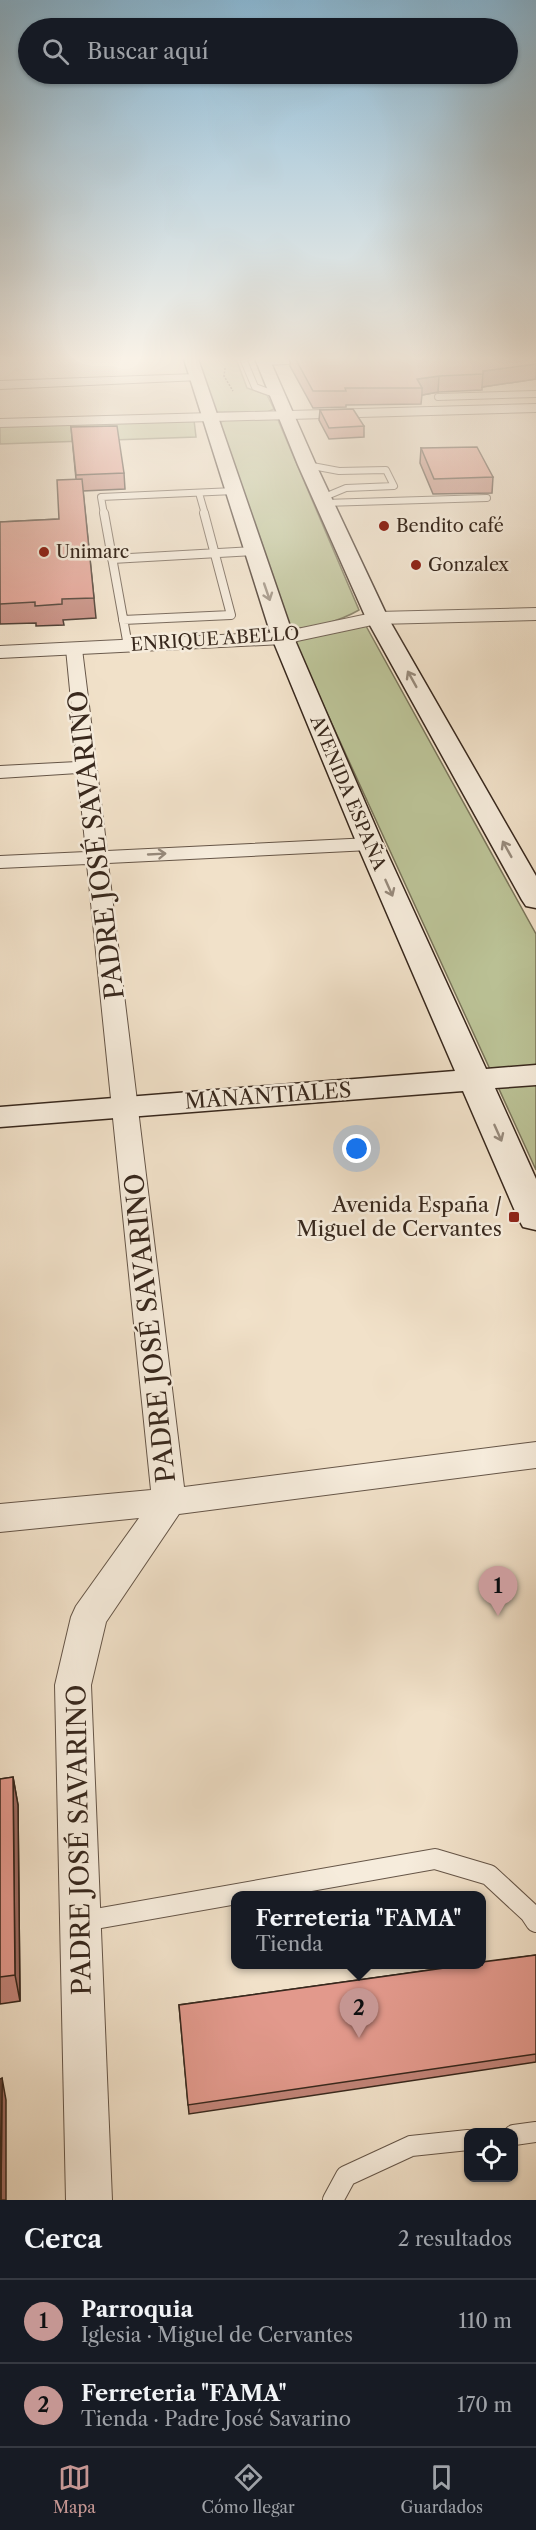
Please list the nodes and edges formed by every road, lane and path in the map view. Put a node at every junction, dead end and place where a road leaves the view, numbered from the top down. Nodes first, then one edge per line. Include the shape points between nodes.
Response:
1 (223, 459) edge
2 (304, 459) edge
3 (307, 465) junction
4 (234, 491) junction
5 (199, 493) junction
6 (487, 498) edge
7 (323, 500) junction
8 (254, 551) junction
9 (215, 554) junction
10 (112, 559) junction
11 (536, 614) edge
12 (378, 618) junction
13 (123, 620) junction
14 (283, 638) junction
15 (128, 646) junction
16 (74, 649) junction
17 (0, 651) edge
18 (86, 767) junction
19 (0, 772) edge
20 (370, 844) junction
21 (98, 857) junction
22 (0, 862) edge
23 (536, 900) edge
24 (536, 1075) edge
25 (474, 1080) junction
26 (126, 1107) junction
27 (0, 1117) edge
28 (536, 1218) edge
29 (536, 1455) edge
30 (169, 1502) junction
31 (0, 1518) edge
32 (255, 1891) edge
33 (231, 1895) edge
34 (80, 1922) junction
35 (536, 1922) edge
36 (536, 2132) edge
37 (518, 2134) edge
38 (464, 2140) edge
39 (89, 2200) edge
40 (333, 2200) edge

1 - 4 main road, AVENIDA ESPAÑA
2 - 3 main road
3 - 7 main road
3 - 7 lane via 339,471 386,470 394,486 346,488
4 - 5 lane
4 - 8 main road, AVENIDA ESPAÑA
5 - 9 lane
5 - 10 lane via 101,497
6 - 7 lane
7 - 12 main road
8 - 9 lane
8 -> 14 main road, AVENIDA ESPAÑA
9 - 10 lane
9 - 13 lane via 231,615
10 - 13 lane
11 - 12 street, ENRIQUE ABELLO
12 - 14 street, ENRIQUE ABELLO
23 -> 12 main road
13 - 15 lane
14 - 15 street, ENRIQUE ABELLO
14 - 20 main road, AVENIDA ESPAÑA
15 - 16 street, ENRIQUE ABELLO
16 - 17 street, ENRIQUE ABELLO
16 - 18 street, PADRE JOSÉ SAVARINO
18 - 19 street
18 - 21 street, PADRE JOSÉ SAVARINO
21 -> 20 street
20 -> 25 main road, AVENIDA ESPAÑA
21 - 22 street
21 - 26 street, PADRE JOSÉ SAVARINO
24 - 25 main road, MANANTIALES
25 - 26 main road, MANANTIALES
25 -> 28 main road, AVENIDA ESPAÑA
26 - 27 main road, MANANTIALES
26 - 30 street, PADRE JOSÉ SAVARINO
29 - 30 street
30 - 31 street
30 - 34 street, PADRE JOSÉ SAVARINO via 89,1617 73,1685
32 - 35 lane via 435,1859 489,1875
33 - 34 lane
34 - 39 street, PADRE JOSÉ SAVARINO
36 - 37 lane
38 - 40 lane via 411,2146 346,2175

